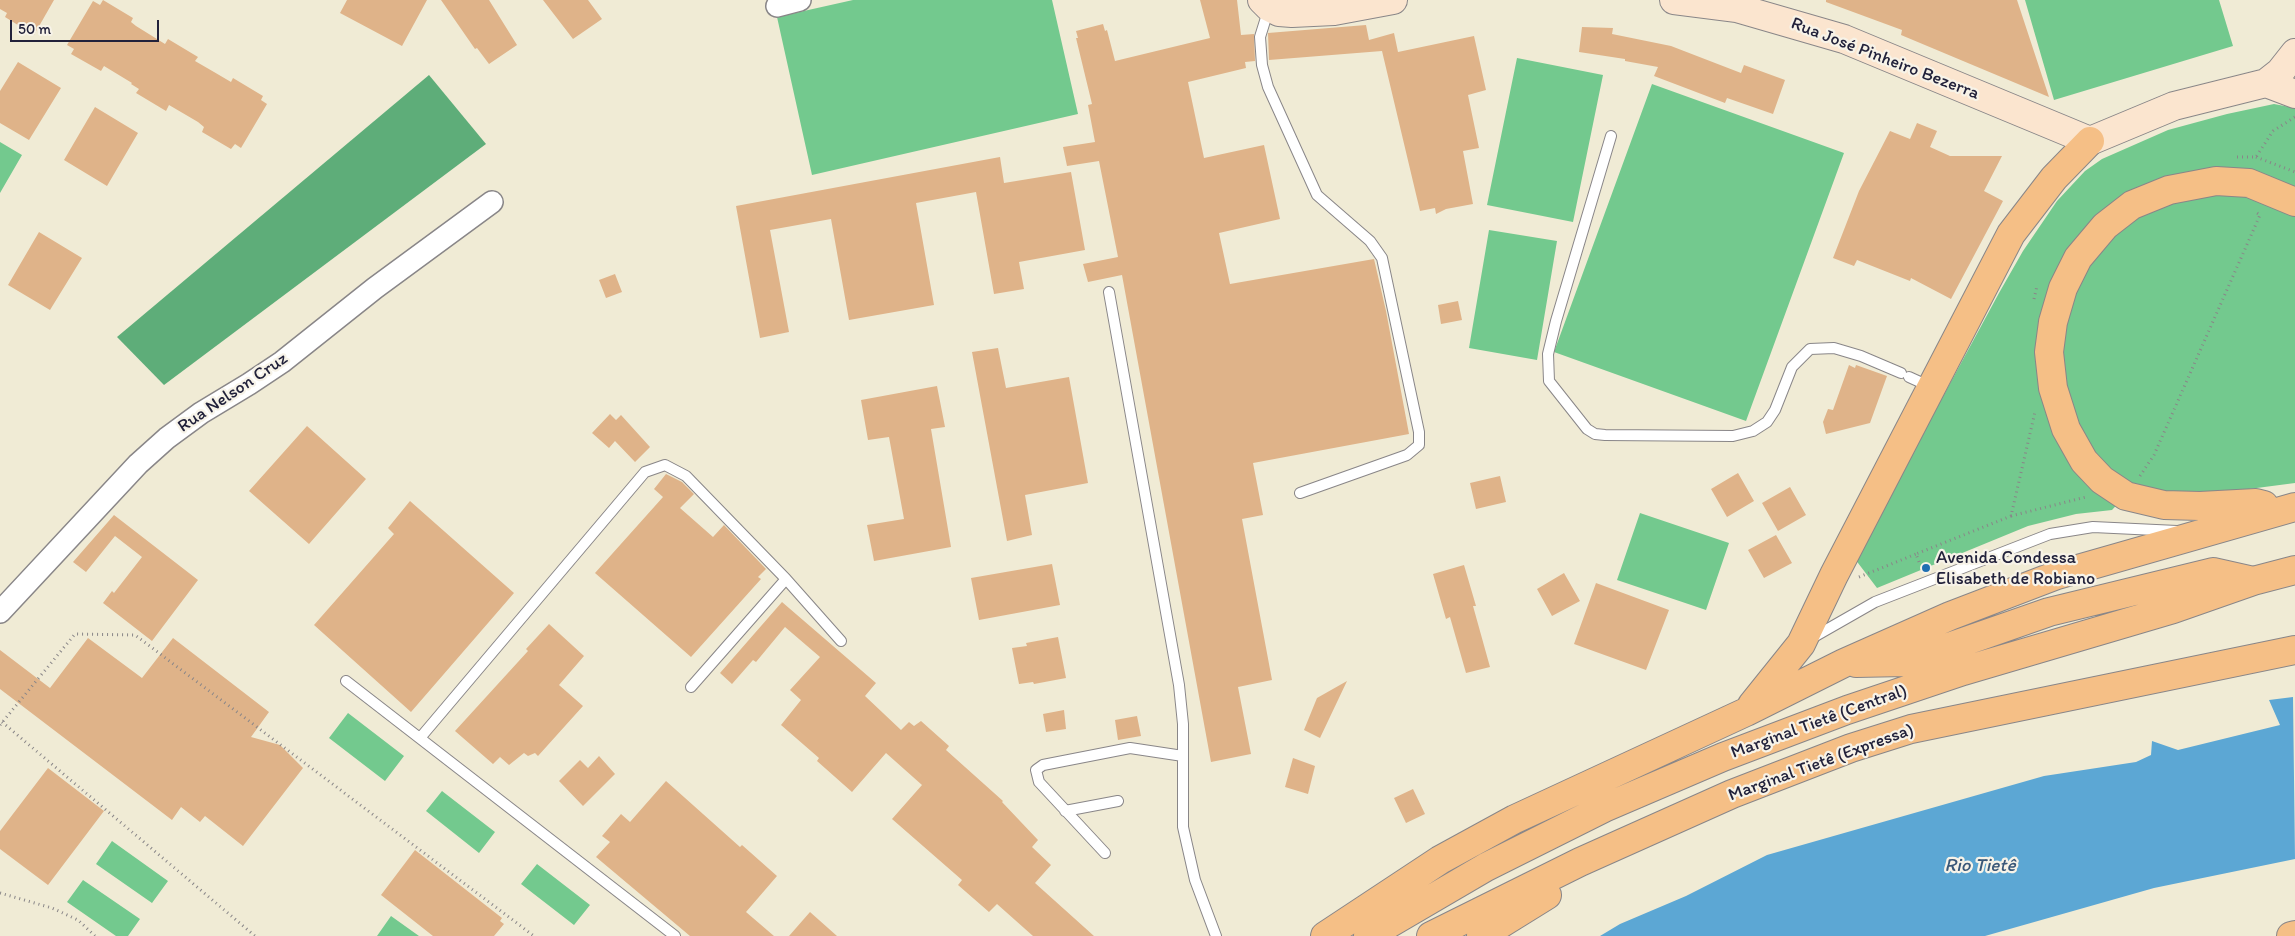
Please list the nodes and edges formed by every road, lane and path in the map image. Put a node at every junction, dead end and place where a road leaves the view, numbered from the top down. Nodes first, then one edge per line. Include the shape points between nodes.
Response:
1 (800, 0) edge
2 (1393, 0) edge
3 (1674, 0) edge
4 (1266, 3) edge
5 (776, 6) dead end
6 (2295, 53) edge
7 (2266, 83) junction
8 (2295, 94) edge
9 (1611, 136) dead end
10 (2090, 141) junction
11 (2256, 157) dead end
12 (2295, 172) edge
13 (492, 202) dead end
14 (2295, 202) edge
15 (2252, 209) dead end
16 (1109, 292) dead end
17 (1914, 379) junction
18 (2111, 486) junction
19 (1300, 493) dead end
20 (2286, 509) edge
21 (2011, 516) dead end
22 (2200, 532) junction
23 (1916, 554) dead end
24 (2295, 570) edge
25 (786, 578) junction
26 (1857, 578) dead end
27 (2253, 581) junction
28 (0, 612) edge
29 (841, 641) dead end
30 (1801, 644) junction
31 (2295, 650) edge
32 (1844, 663) junction
33 (346, 681) dead end
34 (691, 687) dead end
35 (1746, 712) junction
36 (1, 724) edge
37 (420, 738) junction
38 (1183, 756) junction
39 (1118, 801) dead end
40 (1065, 811) junction
41 (1105, 853) dead end
42 (1580, 862) junction
43 (0, 893) edge
44 (2295, 935) edge
45 (95, 936) edge
46 (255, 936) edge
47 (534, 936) edge
48 (675, 936) edge
49 (1216, 936) edge
50 (1325, 936) edge
51 (1368, 936) edge
52 (1431, 936) edge
53 (1481, 936) edge
54 (2291, 936) edge

1 - 5 street
2 - 4 street via 1313,13 1279,12
3 - 10 street, Rua José Pinheiro Bezerra via 1737,8 1844,39
4 - 19 lane via 1260,37 1268,87 1317,195 1370,241 1382,258 1420,432 1419,445 1407,455
6 - 7 street
7 - 8 street
7 - 10 street via 2174,106
9 - 17 lane via 1548,354 1549,381 1587,429 1595,434 1615,435 1733,436 1753,431 1767,422 1792,367 1810,349 1834,348
10 - 17 highway via 2054,178 2011,234
11 - 12 path
13 - 28 street, Rua Nelson Cruz via 282,362 167,438 138,464
14 - 18 highway via 2249,183 2216,181 2169,190 2132,206 2105,226 2078,258 2063,288 2052,322 2049,352 2053,388 2066,429 2084,461
15 - 18 path via 2260,215 2154,455 2137,481
16 - 38 lane via 1179,685
17 - 30 highway via 1834,575
18 - 20 highway via 2126,496 2164,505 2256,503
18 - 21 path via 2099,496 2074,499
20 - 22 highway
22 - 30 lane via 2092,527 2050,534 1875,602
22 - 32 highway via 2057,575 1950,616
23 - 26 path
24 - 27 highway, Marginal Tietê (Central)
25 - 29 lane
25 - 34 lane
25 - 37 lane via 686,476 665,465 645,472
27 - 32 highway via 2213,572 2049,612 1906,662
27 - 51 highway, Marginal Tietê (Central) via 2173,609 1954,674 1723,757 1604,808 1486,867
30 - 35 highway
31 - 42 highway, Marginal Tietê (Expressa) via 1911,729 1851,748 1732,794
32 - 35 highway
33 - 37 lane
35 - 50 highway via 1515,819 1440,860
36 - 46 path
36 - 47 path via 75,634 135,635
37 - 48 lane
38 - 40 lane via 1130,748 1043,765 1036,770 1038,782
38 - 49 lane via 1183,827 1194,880
39 - 40 lane
40 - 41 lane
42 - 52 highway, Marginal Tietê (Expressa)
42 - 53 highway via 1556,890
43 - 45 path via 52,908 78,920
44 - 54 highway

